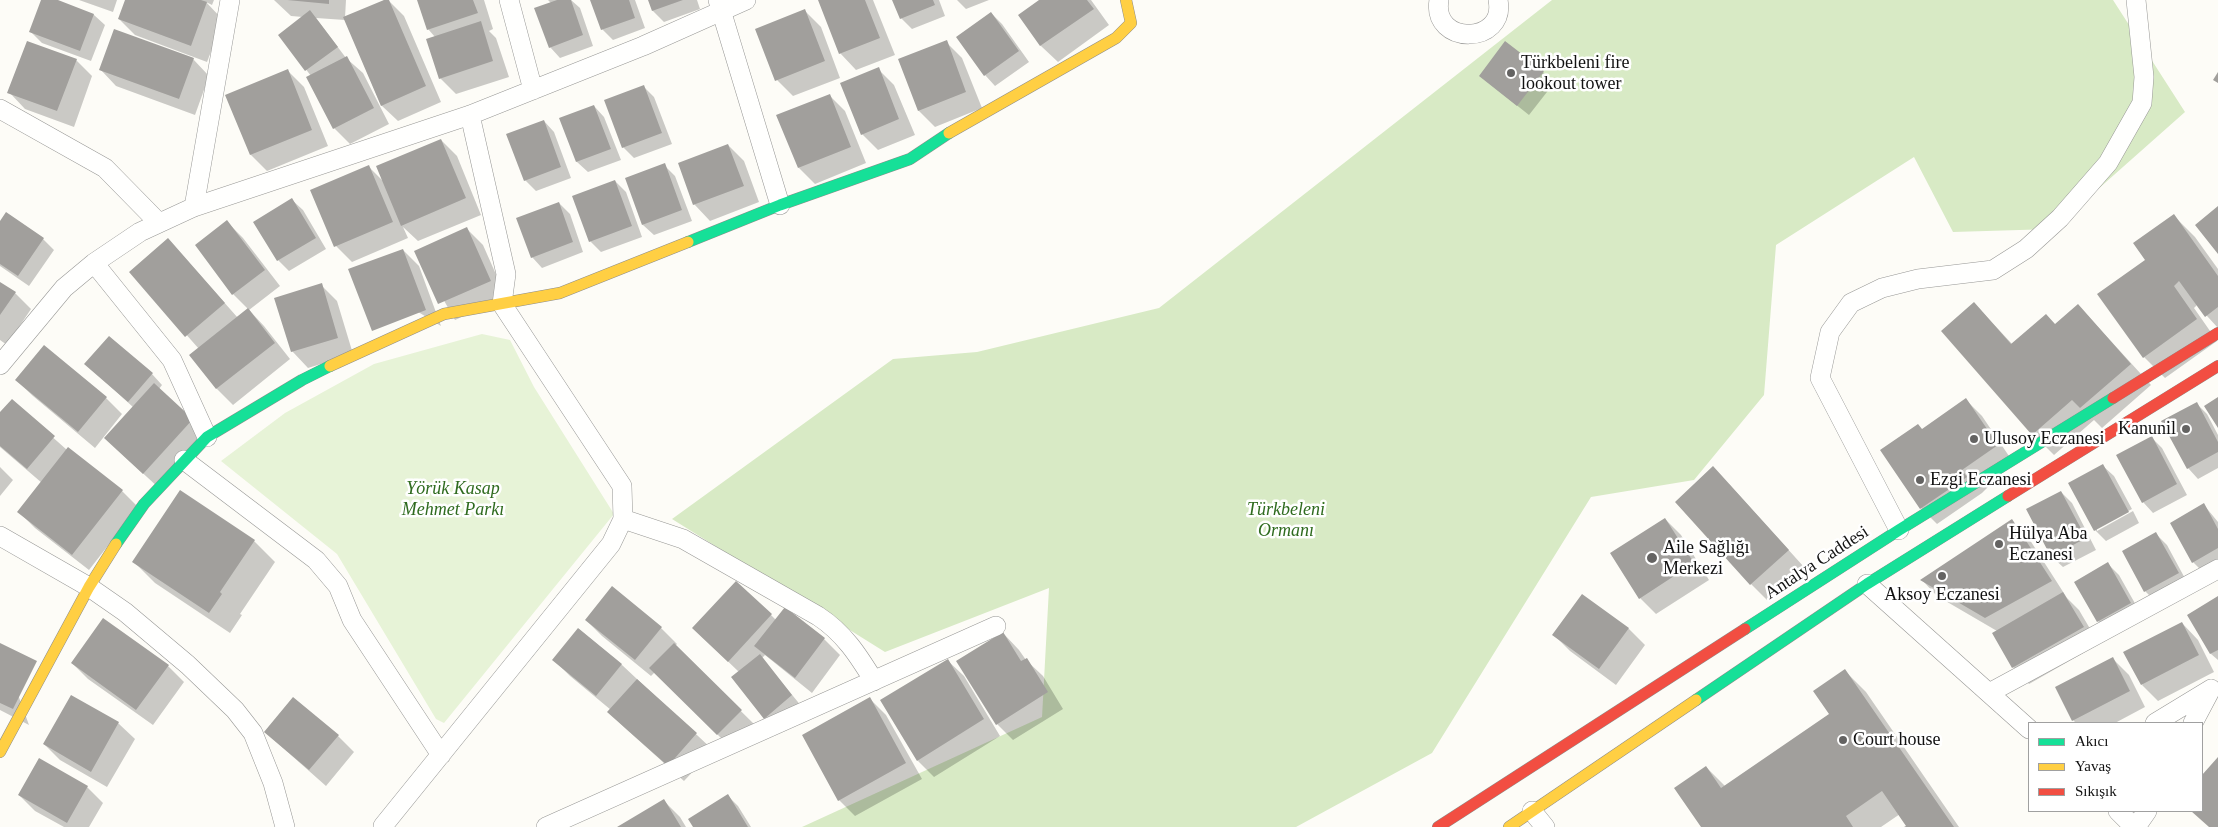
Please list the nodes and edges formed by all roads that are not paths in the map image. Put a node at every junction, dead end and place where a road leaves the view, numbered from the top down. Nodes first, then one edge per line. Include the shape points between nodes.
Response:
1 (230, 0) edge
2 (509, 0) edge
3 (746, 0) edge
4 (1126, 0) edge
5 (1439, 0) edge
6 (1498, 0) edge
7 (2136, 0) edge
8 (719, 5) edge
9 (533, 90) junction
10 (0, 109) edge
11 (470, 116) junction
12 (780, 206) junction
13 (194, 208) junction
14 (159, 223) junction
15 (94, 263) junction
16 (502, 304) junction
17 (2218, 333) edge
18 (0, 364) edge
19 (2218, 366) edge
20 (207, 437) junction
21 (184, 460) junction
22 (623, 519) junction
23 (1899, 530) junction
24 (0, 536) edge
25 (2218, 569) edge
26 (1867, 584) junction
27 (88, 587) junction
28 (996, 626) dead end
29 (874, 681) junction
30 (2214, 687) edge
31 (1989, 693) junction
32 (2157, 722) edge
33 (2194, 722) edge
34 (2028, 728) edge
35 (0, 752) edge
36 (441, 755) junction
37 (1532, 811) junction
38 (2119, 812) edge
39 (2146, 812) edge
40 (285, 827) edge
41 (383, 827) edge
42 (546, 827) edge
43 (1438, 827) edge
44 (1509, 827) edge
45 (1545, 827) edge
46 (2135, 827) edge

1 - 13 street
2 - 9 street
3 - 8 street
4 - 12 main road via 1131,23 1116,38 957,127 910,159
5 - 6 street via 1440,15 1446,24 1464,35 1484,31 1492,24 1497,15
7 - 23 street via 2144,77 2142,103 2108,163 2060,218 2026,249 1993,270 1918,279 1882,288 1851,303 1830,332 1820,378
8 - 9 street via 643,46
8 - 12 street
9 - 11 street
10 - 14 street via 105,168
11 - 13 street
11 - 16 street via 506,274
12 - 16 main road via 560,293
13 - 14 street
14 - 15 street
15 - 18 street via 64,288
15 - 20 street via 172,360
16 - 20 main road via 444,314 375,344 302,380
16 - 22 street via 622,486
17 - 23 main road, Antalya Caddesi
19 - 26 main road
20 - 21 main road
21 - 27 main road via 144,504
21 - 36 street via 316,560 338,586 352,620
22 - 29 street via 683,539 831,624 853,646
22 - 36 street via 611,544
23 - 43 main road, Antalya Caddesi
24 - 27 street
25 - 31 street
26 - 31 street
26 - 37 main road
27 - 35 main road
27 - 40 street via 158,639 235,710 253,733 273,783
28 - 29 street
29 - 42 street
30 - 32 street
30 - 33 street
31 - 34 street
36 - 41 street
37 - 44 main road
37 - 45 street
38 - 46 street
39 - 46 street

